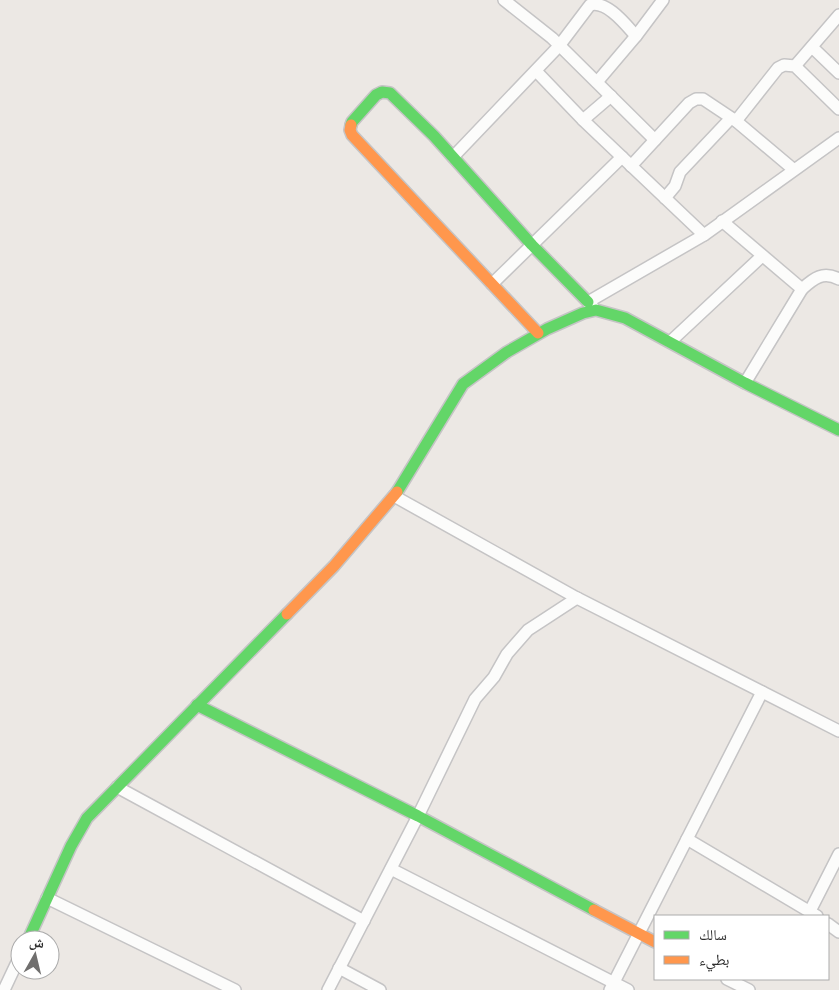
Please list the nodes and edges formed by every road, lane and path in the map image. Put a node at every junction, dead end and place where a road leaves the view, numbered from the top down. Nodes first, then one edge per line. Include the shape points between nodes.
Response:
1 (504, 0) edge
2 (663, 0) edge
3 (839, 15) edge
4 (636, 36) junction
5 (559, 46) junction
6 (812, 47) junction
7 (795, 66) junction
8 (536, 71) junction
9 (839, 73) edge
10 (597, 82) junction
11 (611, 96) junction
12 (839, 109) edge
13 (583, 120) junction
14 (733, 120) junction
15 (839, 138) edge
16 (655, 140) junction
17 (454, 157) junction
18 (622, 157) junction
19 (631, 166) junction
20 (793, 170) junction
21 (665, 198) junction
22 (722, 221) junction
23 (704, 235) junction
24 (532, 245) junction
25 (762, 256) junction
26 (839, 279) edge
27 (492, 284) junction
28 (802, 289) junction
29 (592, 306) junction
30 (538, 333) junction
31 (670, 342) junction
32 (745, 383) junction
33 (839, 430) edge
34 (394, 496) junction
35 (577, 598) junction
36 (762, 692) junction
37 (197, 705) junction
38 (839, 731) edge
39 (117, 787) junction
40 (418, 816) junction
41 (687, 839) junction
42 (839, 854) edge
43 (391, 869) junction
44 (47, 898) junction
45 (813, 914) edge
46 (364, 921) junction
47 (33, 930) edge
48 (639, 933) junction
49 (654, 941) edge
50 (339, 968) junction
51 (10, 977) edge
52 (729, 980) edge
53 (612, 986) edge
54 (4, 990) edge
55 (235, 990) edge
56 (328, 990) edge
57 (380, 990) edge
58 (628, 990) edge
59 (748, 990) edge

1 - 5 street
2 - 4 street
3 - 6 street
4 - 5 street via 609,7 600,2 590,5
4 - 10 street
5 - 8 street
5 - 10 street
6 - 7 street
6 - 9 street
7 - 12 street
7 - 14 street via 778,68
8 - 13 street
8 - 17 street
10 - 11 street
11 - 13 street
11 - 16 street
13 - 18 street
14 - 16 street via 703,99 696,99
14 - 20 street
14 - 21 street via 680,172 675,186
15 - 20 street
16 - 19 street
17 - 24 street
17 - 27 street via 390,93 376,95 352,122 352,135
18 - 19 street
18 - 24 street
19 - 21 street
20 - 22 street
21 - 23 street
22 - 23 street
22 - 25 street
23 - 29 street
24 - 27 street
24 - 29 street
25 - 28 street
25 - 31 street
26 - 28 street via 820,275
27 - 30 street
28 - 32 street
29 - 30 street
29 - 31 street via 625,318
30 - 34 street via 480,370 462,386
31 - 32 street
32 - 33 street
34 - 35 street
34 - 37 street via 334,566
35 - 36 street
35 - 40 street via 528,630 507,654 476,699
36 - 38 street
36 - 41 street
37 - 39 street
37 - 40 street
39 - 44 street via 87,818
39 - 46 street
40 - 43 street
40 - 48 street
41 - 45 street
41 - 48 street
42 - 45 street
43 - 46 street
43 - 53 street
44 - 47 street
44 - 55 street
46 - 50 street
48 - 49 street
48 - 53 street
50 - 56 street
50 - 57 street
51 - 54 street
52 - 59 street
53 - 58 street

